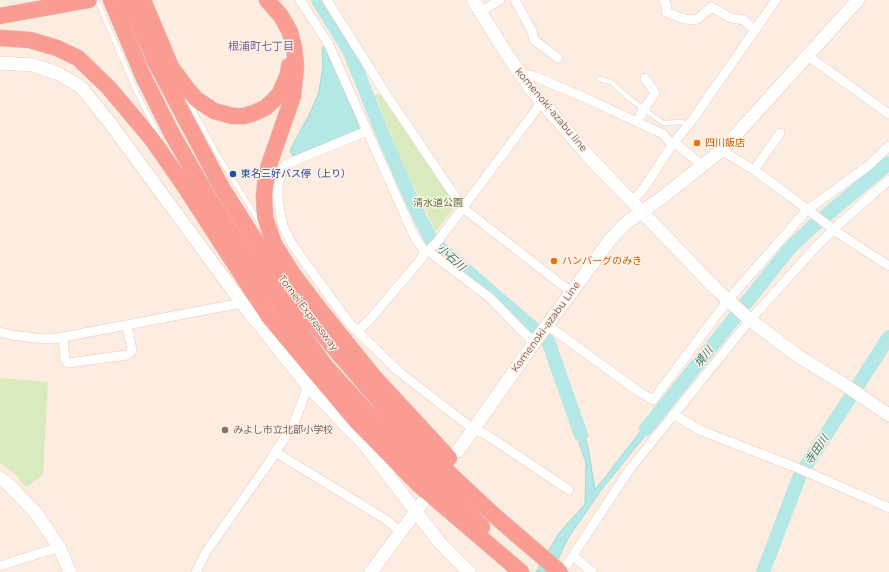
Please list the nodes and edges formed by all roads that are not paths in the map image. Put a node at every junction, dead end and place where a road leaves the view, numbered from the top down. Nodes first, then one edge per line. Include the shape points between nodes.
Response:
1 (42, 0) edge
2 (89, 0) edge
3 (97, 0) edge
4 (110, 0) edge
5 (128, 0) edge
6 (143, 0) edge
7 (256, 0) edge
8 (267, 0) edge
9 (300, 0) edge
10 (326, 0) edge
11 (473, 0) edge
12 (500, 0) edge
13 (515, 0) edge
14 (664, 0) edge
15 (776, 0) edge
16 (858, 0) edge
17 (0, 6) edge
18 (480, 12) junction
19 (0, 16) edge
20 (755, 31) junction
21 (0, 38) edge
22 (808, 56) junction
23 (558, 58) dead end
24 (0, 63) edge
25 (171, 67) junction
26 (522, 76) junction
27 (645, 78) dead end
28 (599, 79) dead end
29 (542, 102) junction
30 (644, 109) junction
31 (889, 114) edge
32 (637, 122) junction
33 (687, 126) junction
34 (367, 131) junction
35 (780, 133) dead end
36 (162, 143) dead end
37 (673, 143) junction
38 (889, 146) edge
39 (723, 149) junction
40 (166, 150) dead end
41 (701, 167) junction
42 (754, 170) junction
43 (889, 180) edge
44 (183, 184) junction
45 (632, 201) junction
46 (463, 208) junction
47 (642, 211) junction
48 (809, 211) junction
49 (833, 228) junction
50 (274, 244) junction
51 (428, 250) junction
52 (889, 266) edge
53 (571, 292) junction
54 (728, 300) junction
55 (242, 303) junction
56 (750, 320) junction
57 (127, 326) junction
58 (546, 327) junction
59 (358, 331) junction
60 (0, 332) edge
61 (63, 337) junction
62 (534, 342) junction
63 (308, 386) junction
64 (674, 415) junction
65 (889, 415) edge
66 (473, 429) junction
67 (458, 451) dead end
68 (276, 452) junction
69 (0, 478) edge
70 (569, 490) dead end
71 (889, 507) edge
72 (419, 508) junction
73 (496, 517) junction
74 (400, 531) junction
75 (59, 547) junction
76 (573, 556) junction
77 (0, 566) edge
78 (522, 569) edge
79 (563, 569) edge
80 (70, 572) edge
81 (196, 572) edge
82 (370, 572) edge
83 (469, 572) edge
84 (592, 572) edge

1 - 17 highway
2 - 19 highway
3 - 36 lane via 136,91
4 - 78 highway, Tomei Expressway via 172,134 220,216 287,314 326,367 376,422
5 - 73 highway, Tomei Expressway via 157,66 222,188 298,304 394,418
6 - 25 highway
7 - 25 highway via 277,22 288,53 288,74 273,102 244,116 223,114 196,99
8 - 50 highway via 286,24 296,57 293,96 264,185 265,217
9 - 34 street via 328,43
10 - 46 street
11 - 18 street, komenoki-azabu line
12 - 18 street
13 - 23 street via 534,40
14 - 20 street via 668,7 666,12 684,19 699,18 711,8 731,18 744,20
15 - 20 street
16 - 22 street, Komenoki-azabu Line
18 - 26 street, komenoki-azabu line
20 - 33 street
21 - 44 highway via 30,40 78,58 109,88 151,138
22 - 31 street
22 - 39 street, Komenoki-azabu Line
24 - 55 street via 33,65 59,74 81,87 110,122
25 - 50 lane via 215,150
26 - 29 street, komenoki-azabu line
26 - 32 street via 534,76
27 - 30 street via 655,93
28 - 30 lane via 611,82
29 - 45 street, komenoki-azabu line via 590,158
29 - 46 street
30 - 32 street
30 - 33 lane via 663,123 683,122
32 - 37 street via 663,134
33 - 37 street
34 - 51 street via 415,238 423,249
34 - 59 street via 287,164 283,168 278,186 283,226 292,244 349,323
35 - 42 street
37 - 41 street
37 - 45 street via 644,188
38 - 48 street via 868,166
39 - 41 street, Komenoki-azabu Line
39 - 42 street
40 - 44 lane
41 - 47 street, Komenoki-azabu Line
42 - 48 street
43 - 49 street
44 - 78 highway via 270,317 357,422 423,489
45 - 47 street, komenoki-azabu line
46 - 51 street
46 - 53 street
47 - 53 street, Komenoki-azabu Line via 610,240
47 - 54 street, komenoki-azabu line
48 - 49 street
48 - 54 street
49 - 52 street
49 - 56 street
50 - 73 highway via 292,273 374,377 458,468
51 - 59 street
51 - 62 street via 488,297
53 - 58 street, Komenoki-azabu Line
54 - 56 street, komenoki-azabu line
54 - 58 street via 653,400
55 - 57 street
55 - 63 street
56 - 64 street
56 - 65 street, komenoki-azabu line via 798,356
57 - 61 street
57 - 61 street via 132,350 127,355 68,363 65,360
58 - 62 street, Komenoki-azabu Line
59 - 66 street via 398,372
60 - 61 street via 35,338
62 - 66 street, Komenoki-azabu Line
63 - 68 street via 294,423
63 - 72 street via 365,445
64 - 71 street via 702,431
64 - 76 street via 629,470
66 - 67 street, Komenoki-azabu Line
66 - 70 street via 487,435
68 - 74 street via 385,519
68 - 81 street via 206,552
69 - 75 street via 36,512
72 - 74 street
72 - 83 street via 440,543
73 - 79 highway, Tomei Expressway via 530,547
74 - 82 street
75 - 77 street
75 - 80 street
76 - 79 street
76 - 84 street

